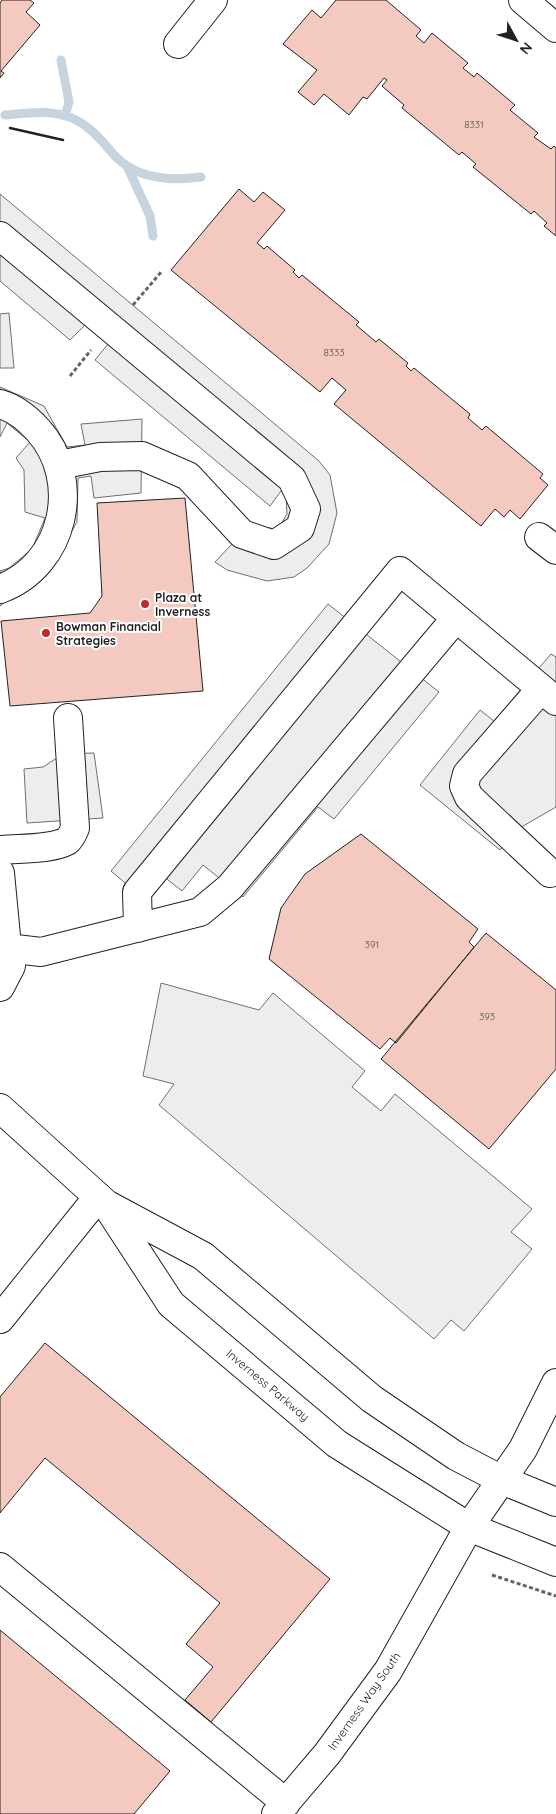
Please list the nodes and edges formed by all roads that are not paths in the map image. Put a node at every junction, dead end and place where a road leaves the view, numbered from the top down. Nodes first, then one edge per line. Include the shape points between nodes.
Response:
1 (213, 0) edge
2 (523, 0) edge
3 (556, 28) edge
4 (178, 44) dead end
5 (0, 236) edge
6 (0, 404) edge
7 (59, 465) junction
8 (0, 589) edge
9 (456, 618) junction
10 (549, 695) edge
11 (68, 718) dead end
12 (0, 850) edge
13 (0, 873) edge
14 (554, 873) edge
15 (138, 928) junction
16 (5, 950) edge
17 (0, 987) edge
18 (0, 1108) edge
19 (102, 1201) junction
20 (0, 1319) edge
21 (556, 1383) edge
22 (502, 1480) junction
23 (556, 1502) edge
24 (469, 1527) junction
25 (556, 1562) edge
26 (0, 1567) edge
27 (281, 1809) edge

1 - 4 main road
2 - 3 main road
5 - 7 main road via 292,479 306,509 300,528 274,545 242,534 188,476 142,456 100,457
6 - 7 main road via 29,420 47,441
7 - 8 main road via 63,504 60,524 48,551 28,573
9 - 10 main road
9 - 15 main road via 230,887 200,912
9 - 15 main road via 400,571 137,892
10 - 14 main road via 467,774 464,786 469,797
11 - 12 main road via 73,834 68,840 53,845
13 - 16 main road
15 - 16 main road via 41,952
16 - 17 main road via 11,966
18 - 19 main road, Inverness Parkway
19 - 20 main road
19 - 22 main road, Inverness Parkway via 203,1256 372,1399 456,1456
19 - 24 main road, Inverness Parkway via 171,1304 338,1444
21 - 22 main road, Inverness Way South via 523,1449
22 - 23 main road, Inverness Parkway
22 - 24 main road, Inverness Way South
24 - 25 main road, Inverness Parkway
24 - 27 main road, Inverness Way South via 388,1671 327,1754
26 - 27 main road

